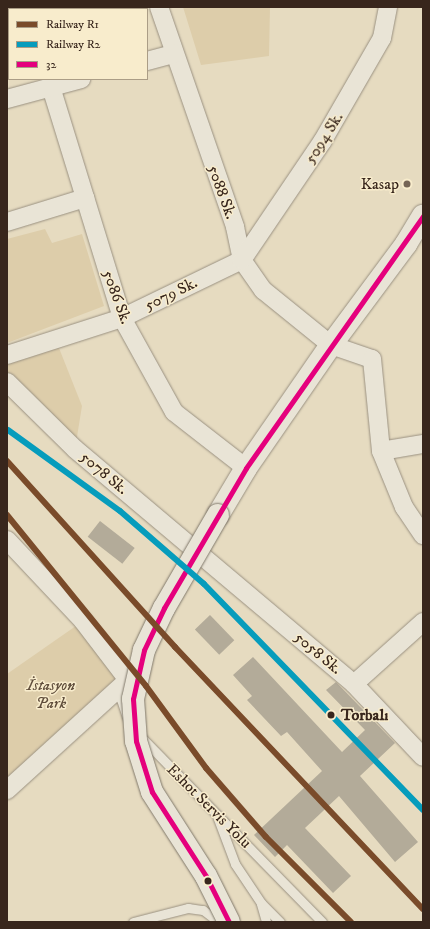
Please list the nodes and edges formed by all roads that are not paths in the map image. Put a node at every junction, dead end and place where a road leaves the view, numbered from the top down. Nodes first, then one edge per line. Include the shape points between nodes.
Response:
1 (159, 7) edge
2 (388, 7) edge
3 (174, 54) junction
4 (148, 61) edge
5 (77, 80) edge
6 (51, 87) junction
7 (7, 99) edge
8 (85, 198) junction
9 (423, 216) edge
10 (7, 222) edge
11 (414, 244) edge
12 (242, 260) junction
13 (122, 318) junction
14 (331, 345) junction
15 (7, 355) edge
16 (7, 382) edge
17 (423, 444) edge
18 (381, 451) junction
19 (246, 468) junction
20 (423, 535) edge
21 (7, 540) edge
22 (206, 557) joint
23 (423, 622) edge
24 (128, 680) junction
25 (354, 684) junction
26 (423, 757) edge
27 (7, 790) edge
28 (216, 812) junction
29 (261, 903) junction
30 (133, 922) edge
31 (218, 922) edge
32 (229, 922) edge
33 (266, 922) edge
34 (280, 922) edge
35 (322, 922) edge

1 - 3 street, 5088 Sk.
2 - 12 street, 5094 Sk. via 382,38 322,142
3 - 4 street
3 - 12 street, 5088 Sk. via 235,227
5 - 6 street
6 - 7 street
6 - 8 street, 5086 Sk.
8 - 10 street
8 - 13 street, 5086 Sk.
9 - 11 main road
11 - 14 main road
12 - 13 street, 5079 Sk.
12 - 14 street, 5088 Sk. via 263,290
13 - 15 street, 5079 Sk.
13 - 19 street, 5086 Sk. via 174,412
14 - 18 street via 372,359
14 - 19 main road
16 - 22 street, 5078 Sk. via 75,449
17 - 18 street
18 - 20 street via 404,507
19 - 32 main road, bridge via 164,608 144,650 133,699 136,741 152,792 206,876
21 - 24 street via 83,621
22 - 25 street, 5058 Sk.
23 - 25 street
24 - 27 street
24 - 28 lane, Eshot Servis Yolu via 121,699 124,713 140,736
25 - 26 street, 5058 Sk.
28 - 29 lane via 235,864
28 - 35 lane, Eshot Servis Yolu
29 - 33 lane
29 - 34 lane
30 - 31 lane via 188,908 203,910

